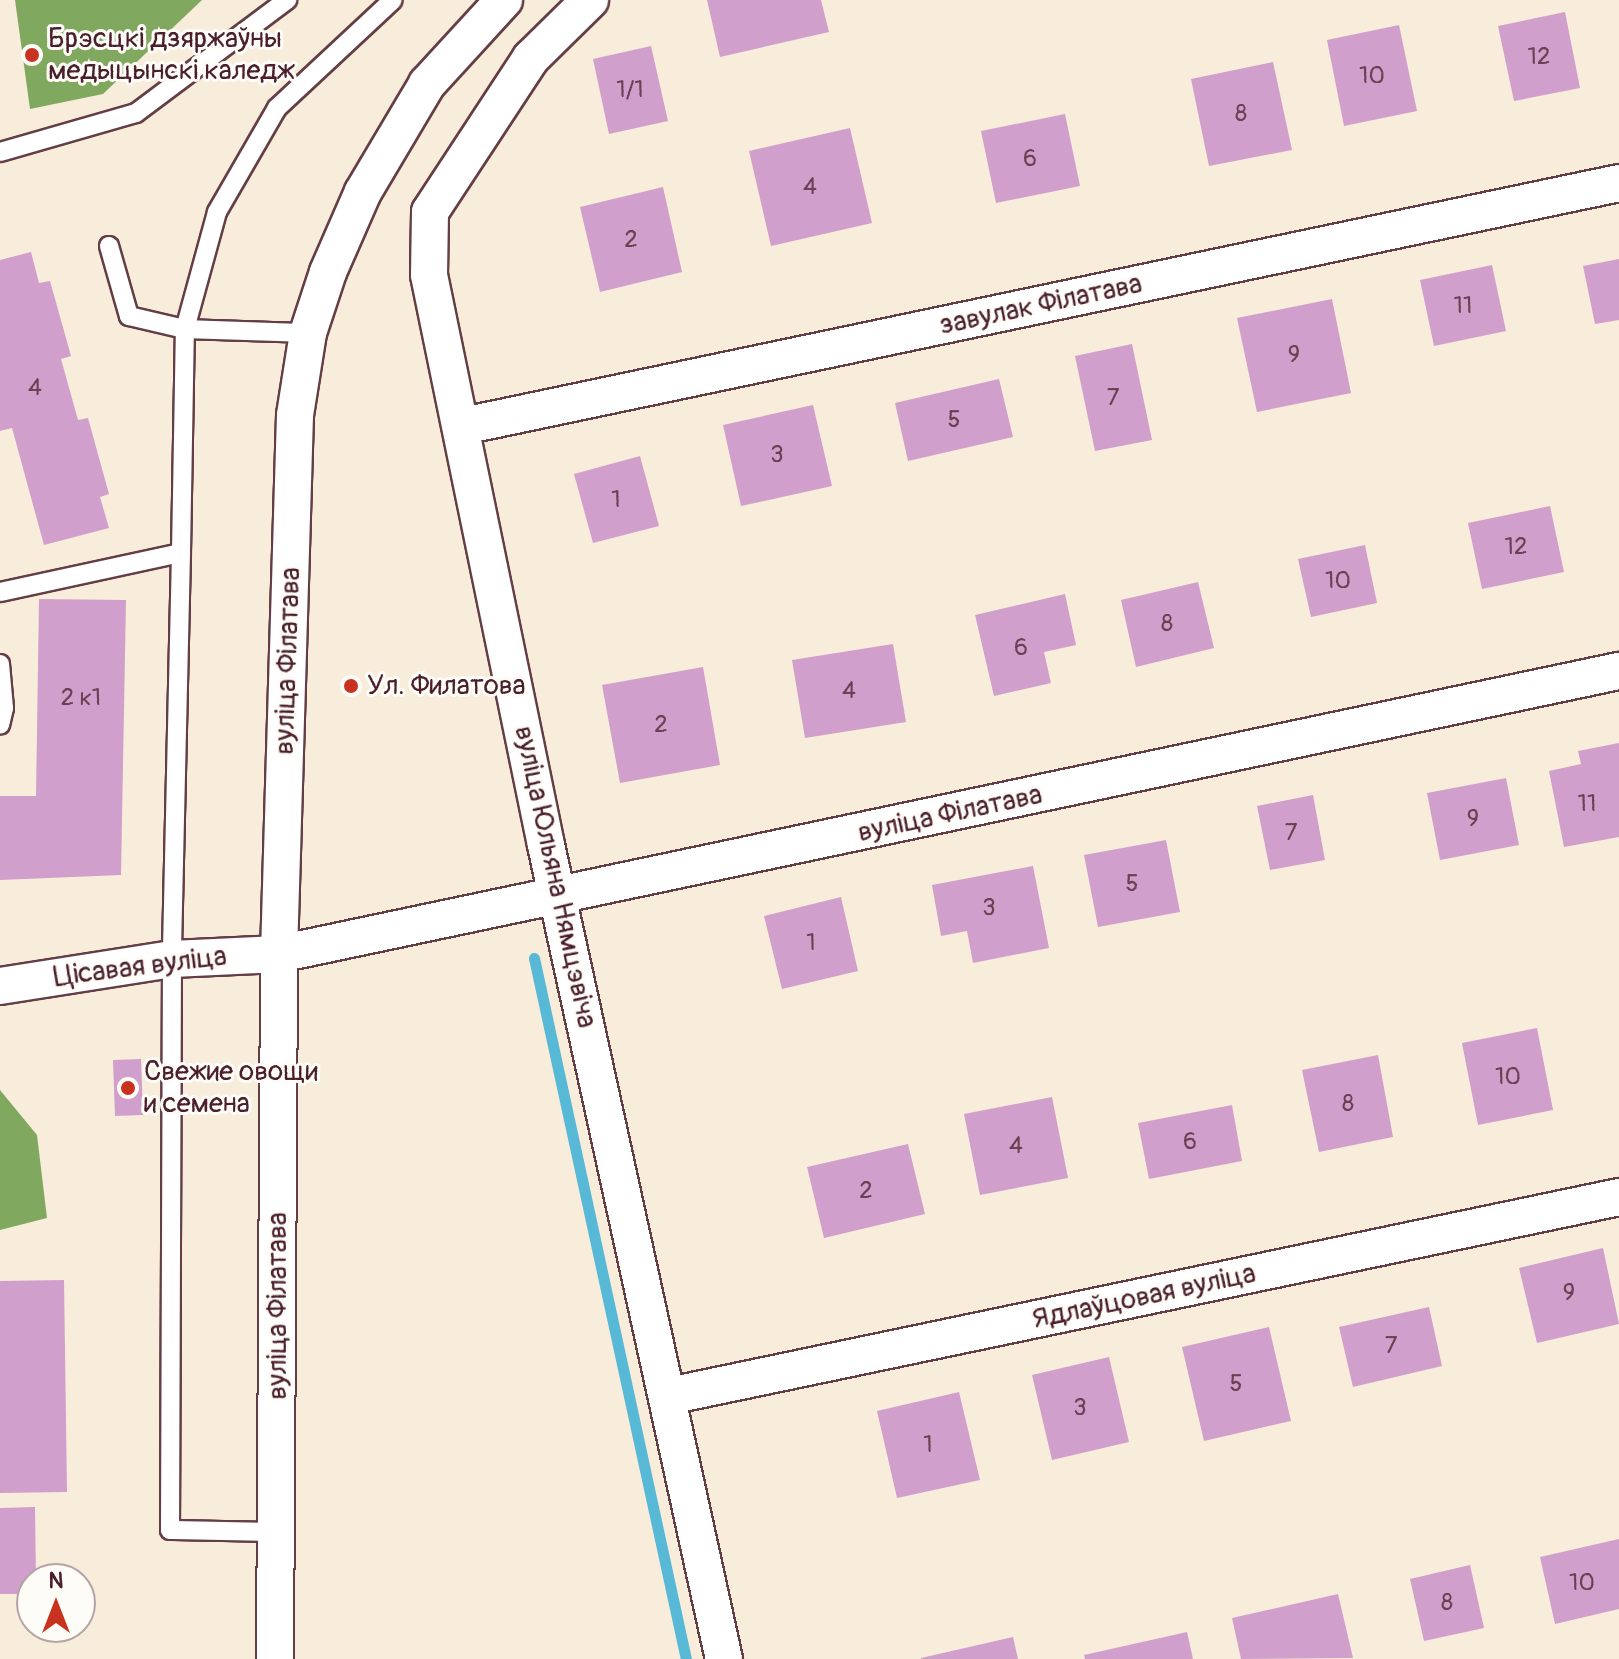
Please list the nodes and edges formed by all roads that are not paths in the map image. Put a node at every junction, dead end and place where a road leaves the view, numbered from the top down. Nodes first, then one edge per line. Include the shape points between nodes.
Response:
1 (287, 0) edge
2 (393, 0) edge
3 (504, 0) edge
4 (590, 0) edge
5 (0, 152) edge
6 (1619, 183) edge
7 (109, 246) dead end
8 (185, 329) junction
9 (308, 333) junction
10 (463, 426) junction
11 (181, 553) junction
12 (0, 592) edge
13 (0, 664) edge
14 (1619, 671) edge
15 (0, 725) edge
16 (559, 897) junction
17 (279, 954) junction
18 (172, 959) junction
19 (0, 986) edge
20 (1619, 1197) edge
21 (669, 1396) junction
22 (277, 1532) junction
23 (275, 1659) edge
24 (724, 1659) edge

1 - 5 lane via 136,113
2 - 8 lane via 277,108 217,212
3 - 9 street, вуліца Філатава via 427,84 363,192
4 - 10 street, вуліца Юльяна Нямцэвіча via 531,58 430,212 429,275
6 - 10 street, завулак Філатава
7 - 8 lane via 129,316
8 - 9 lane
8 - 11 lane
9 - 17 street, вуліца Філатава via 295,415
10 - 16 street, вуліца Юльяна Нямцэвіча
11 - 12 lane
11 - 18 lane
13 - 15 lane
14 - 16 street, вуліца Філатава
16 - 17 street, вуліца Філатава
16 - 21 street, вуліца Юльяна Нямцэвіча
17 - 18 street, Цісавая вуліца
17 - 22 street, вуліца Філатава
18 - 19 street, Цісавая вуліца
18 - 22 lane via 170,1530
20 - 21 street, Ядлаўцовая вуліца
21 - 24 street, вуліца Юльяна Нямцэвіча
22 - 23 street, вуліца Філатава

